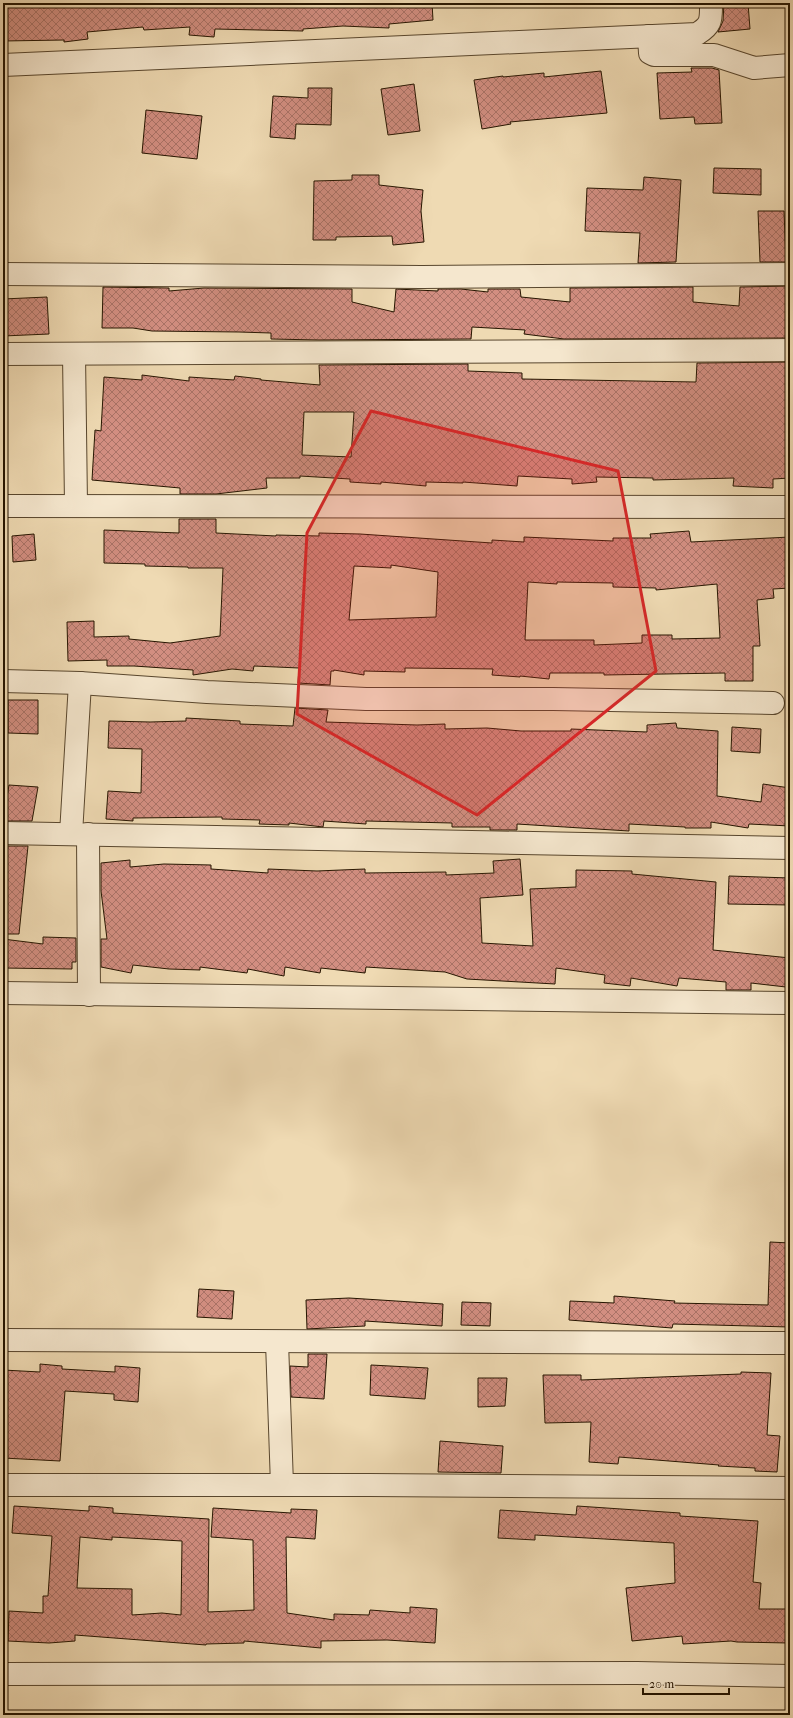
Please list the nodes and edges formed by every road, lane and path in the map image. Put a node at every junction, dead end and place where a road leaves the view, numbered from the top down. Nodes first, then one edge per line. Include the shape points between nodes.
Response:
1 (711, 3) edge
2 (650, 36) junction
3 (3, 65) edge
4 (790, 65) edge
5 (3, 274) edge
6 (790, 274) edge
7 (790, 350) edge
8 (3, 354) edge
9 (74, 354) junction
10 (76, 505) junction
11 (3, 506) edge
12 (790, 507) edge
13 (3, 681) edge
14 (80, 683) junction
15 (773, 703) dead end
16 (3, 833) edge
17 (80, 834) junction
18 (790, 848) edge
19 (3, 993) edge
20 (89, 995) junction
21 (790, 1003) edge
22 (3, 1340) edge
23 (276, 1342) junction
24 (790, 1343) edge
25 (3, 1485) edge
26 (282, 1485) junction
27 (790, 1488) edge
28 (3, 1674) edge
29 (790, 1676) edge

1 - 2 street via 711,20 706,29 697,34
2 - 3 street
2 - 4 street via 650,53 654,55 714,55 754,68
5 - 6 street via 430,277
7 - 9 street
8 - 9 street
9 - 10 street
10 - 11 street
10 - 12 street
13 - 14 street
14 - 15 street via 366,699
14 - 17 street
16 - 17 street
17 - 18 street
17 - 20 street
19 - 20 street
20 - 21 street
22 - 23 street
23 - 24 street
23 - 26 street
25 - 26 street
26 - 27 street
28 - 29 street via 573,1673

